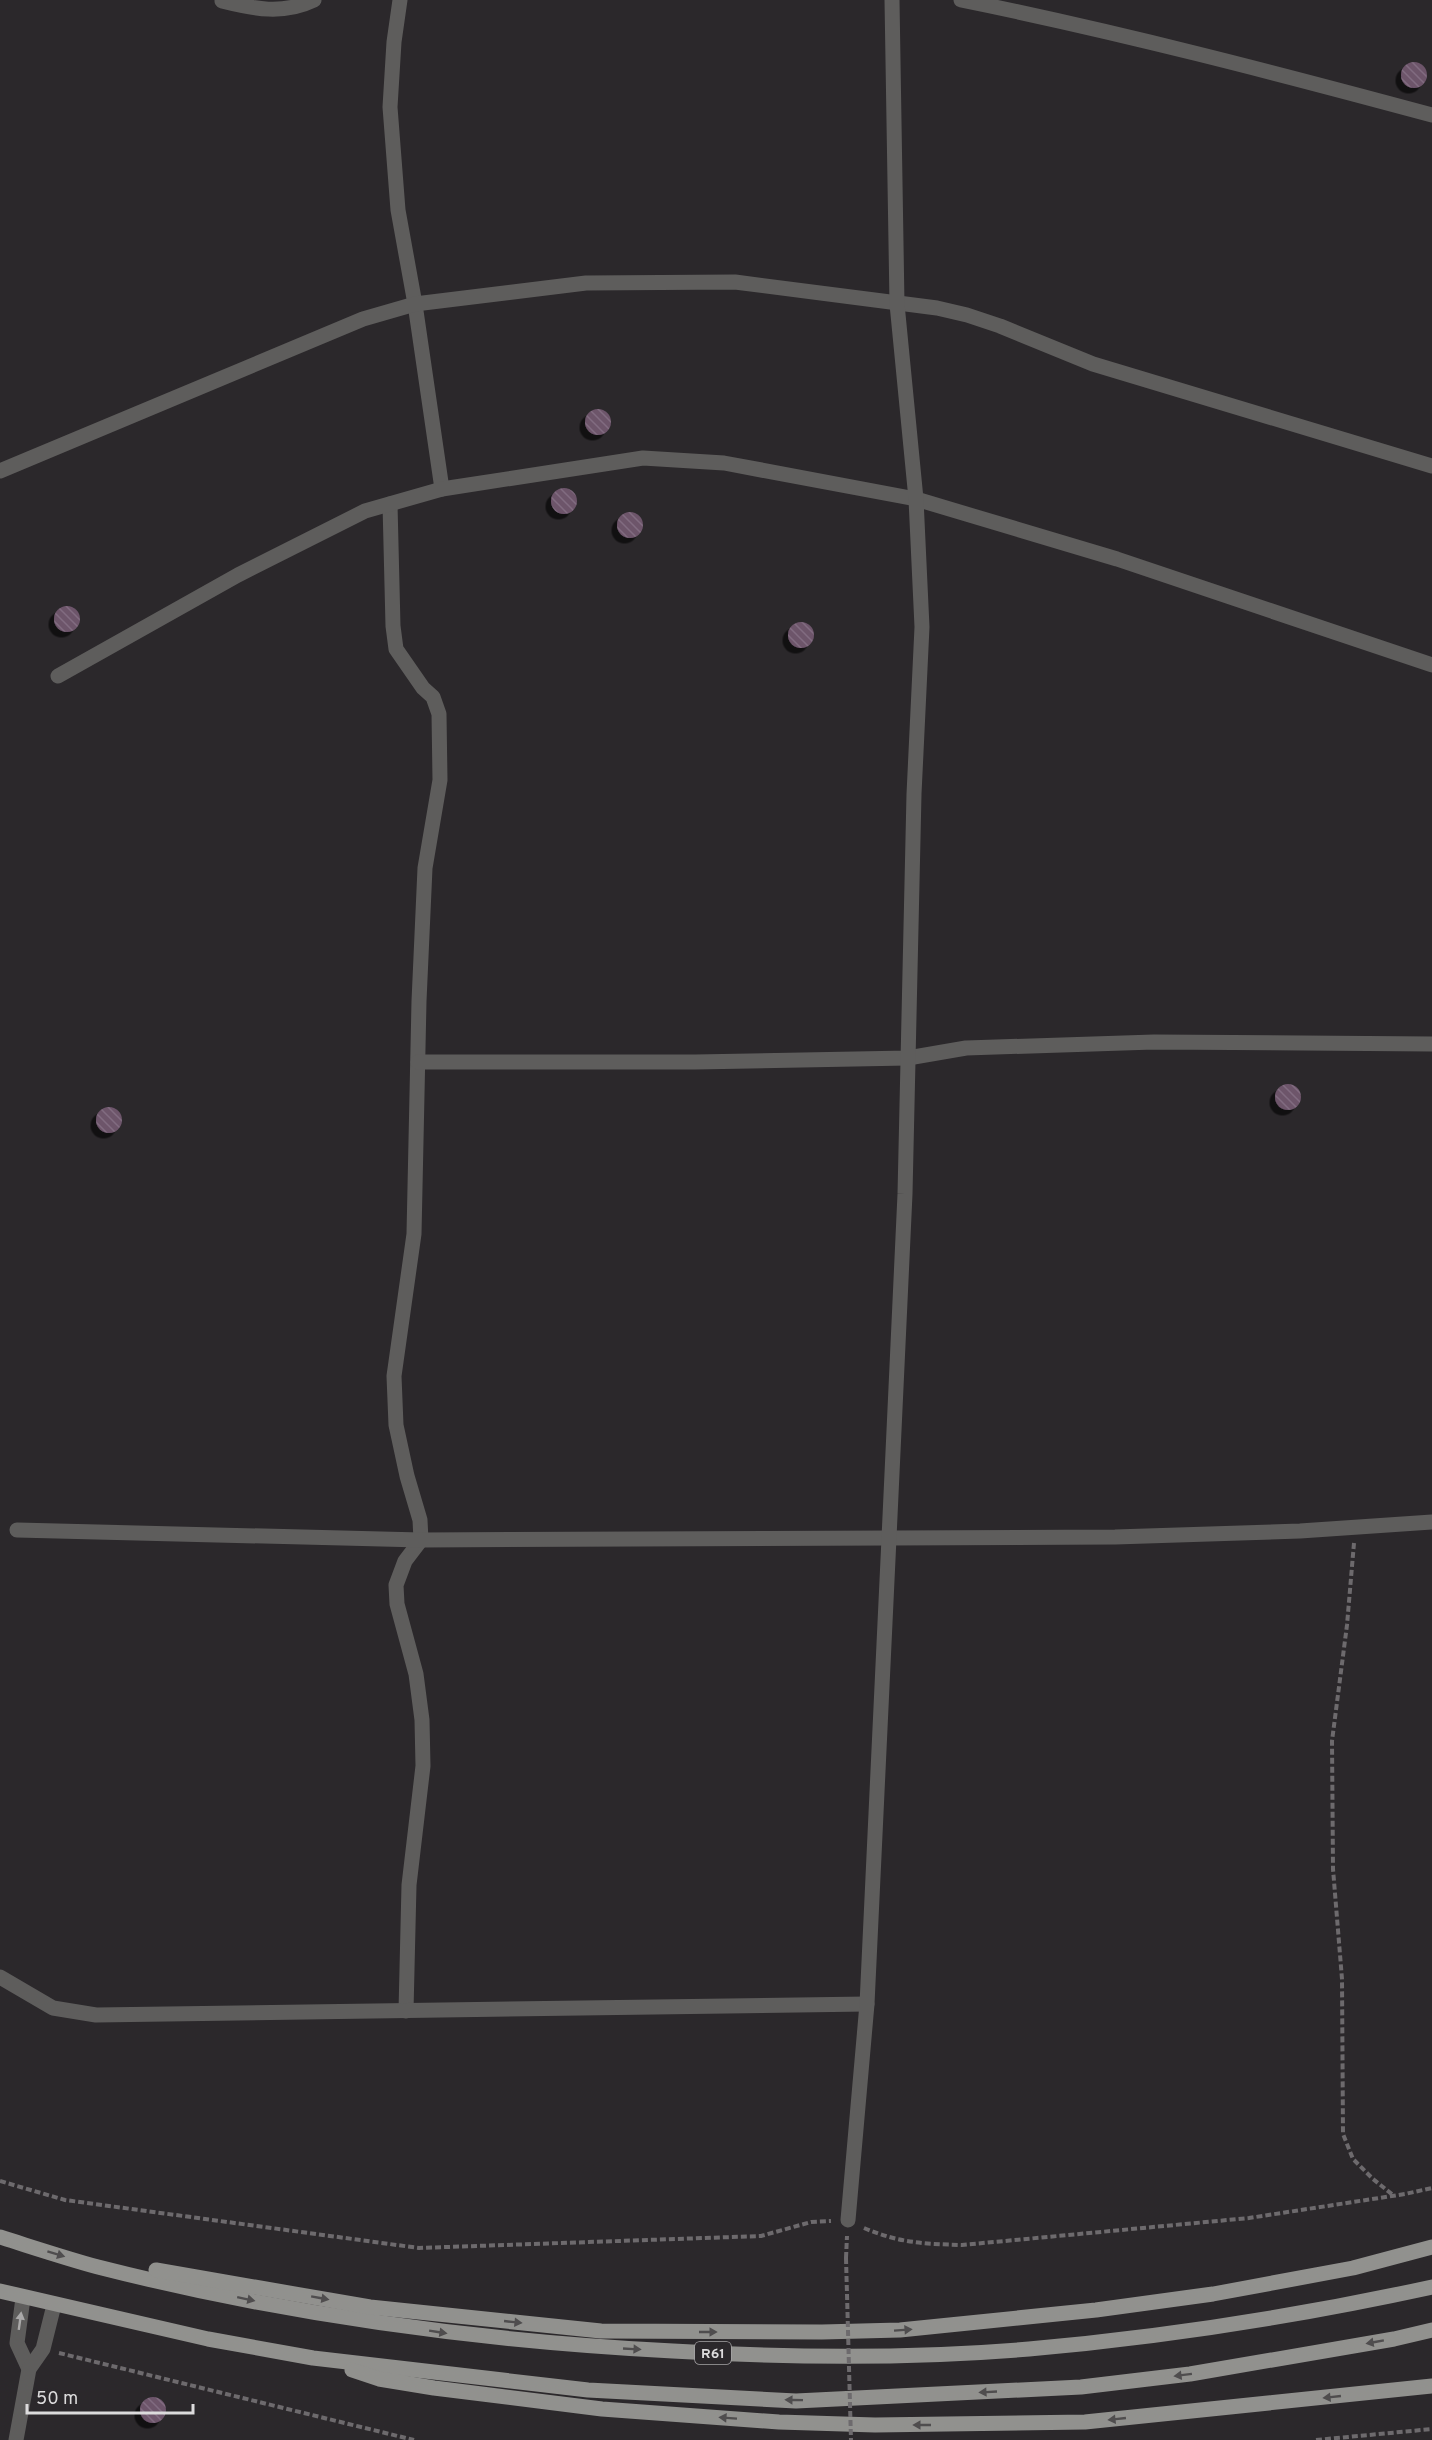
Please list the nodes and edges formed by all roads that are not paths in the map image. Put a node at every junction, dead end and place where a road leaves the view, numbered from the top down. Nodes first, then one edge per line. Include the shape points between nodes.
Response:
1 (314, 0) edge
2 (400, 0) edge
3 (892, 0) edge
4 (960, 0) edge
5 (222, 1) edge
6 (1432, 116) edge
7 (897, 303) junction
8 (415, 304) junction
9 (1432, 466) edge
10 (0, 471) edge
11 (442, 489) junction
12 (916, 499) junction
13 (390, 504) junction
14 (1432, 664) edge
15 (58, 676) dead end
16 (1432, 1044) edge
17 (908, 1058) junction
18 (418, 1062) junction
19 (1432, 1522) edge
20 (17, 1530) dead end
21 (889, 1538) junction
22 (421, 1540) junction
23 (0, 1977) edge
24 (867, 2004) junction
25 (406, 2011) junction
26 (848, 2220) road end
27 (0, 2237) edge
28 (1432, 2247) edge
29 (96, 2266) junction
30 (1432, 2287) edge
31 (0, 2291) edge
32 (23, 2298) junction
33 (54, 2305) junction
34 (1432, 2330) edge
35 (313, 2358) junction
36 (29, 2369) junction
37 (1432, 2386) edge
38 (16, 2440) edge

1 - 5 street via 278,10 259,10
2 - 8 street via 390,107 398,210
3 - 7 street
4 - 6 street via 1259,68
7 - 8 street via 735,282 586,283
7 - 9 street via 967,315 1093,364
7 - 12 street
8 - 10 street via 363,320
8 - 11 street
11 - 12 street via 643,459 724,463
11 - 13 street
12 - 14 street via 1117,559
12 - 17 street via 922,627
13 - 15 street via 365,511 238,575
13 - 18 street via 396,649 433,697 439,714 440,780 425,868
16 - 17 street via 1143,1042 966,1048
17 - 18 street
17 - 21 street
18 - 22 street via 414,1234 394,1376 396,1425 420,1520
19 - 21 street via 1115,1537
20 - 22 street
21 - 22 street
21 - 24 street
22 - 25 street via 405,1562 396,1585 422,1720 423,1766 409,1885
23 - 25 street via 53,2008 96,2015
24 - 25 street
24 - 26 street
27 -> 29 main road, R61
29 -> 28 main road via 156,2270 370,2307 601,2331 822,2332 900,2330 1178,2299 1353,2268
29 -> 30 main road, R61 via 309,2312 452,2334 606,2348 761,2356 1027,2349 1180,2333 1346,2306
31 - 32 main road
32 - 33 main road
36 -> 32 street via 17,2343
33 - 35 main road
33 - 36 street via 43,2349
34 -> 35 main road via 1190,2374 1081,2387 796,2401 588,2390
37 -> 35 main road via 1085,2422 875,2426 602,2409 379,2379
36 - 38 street

